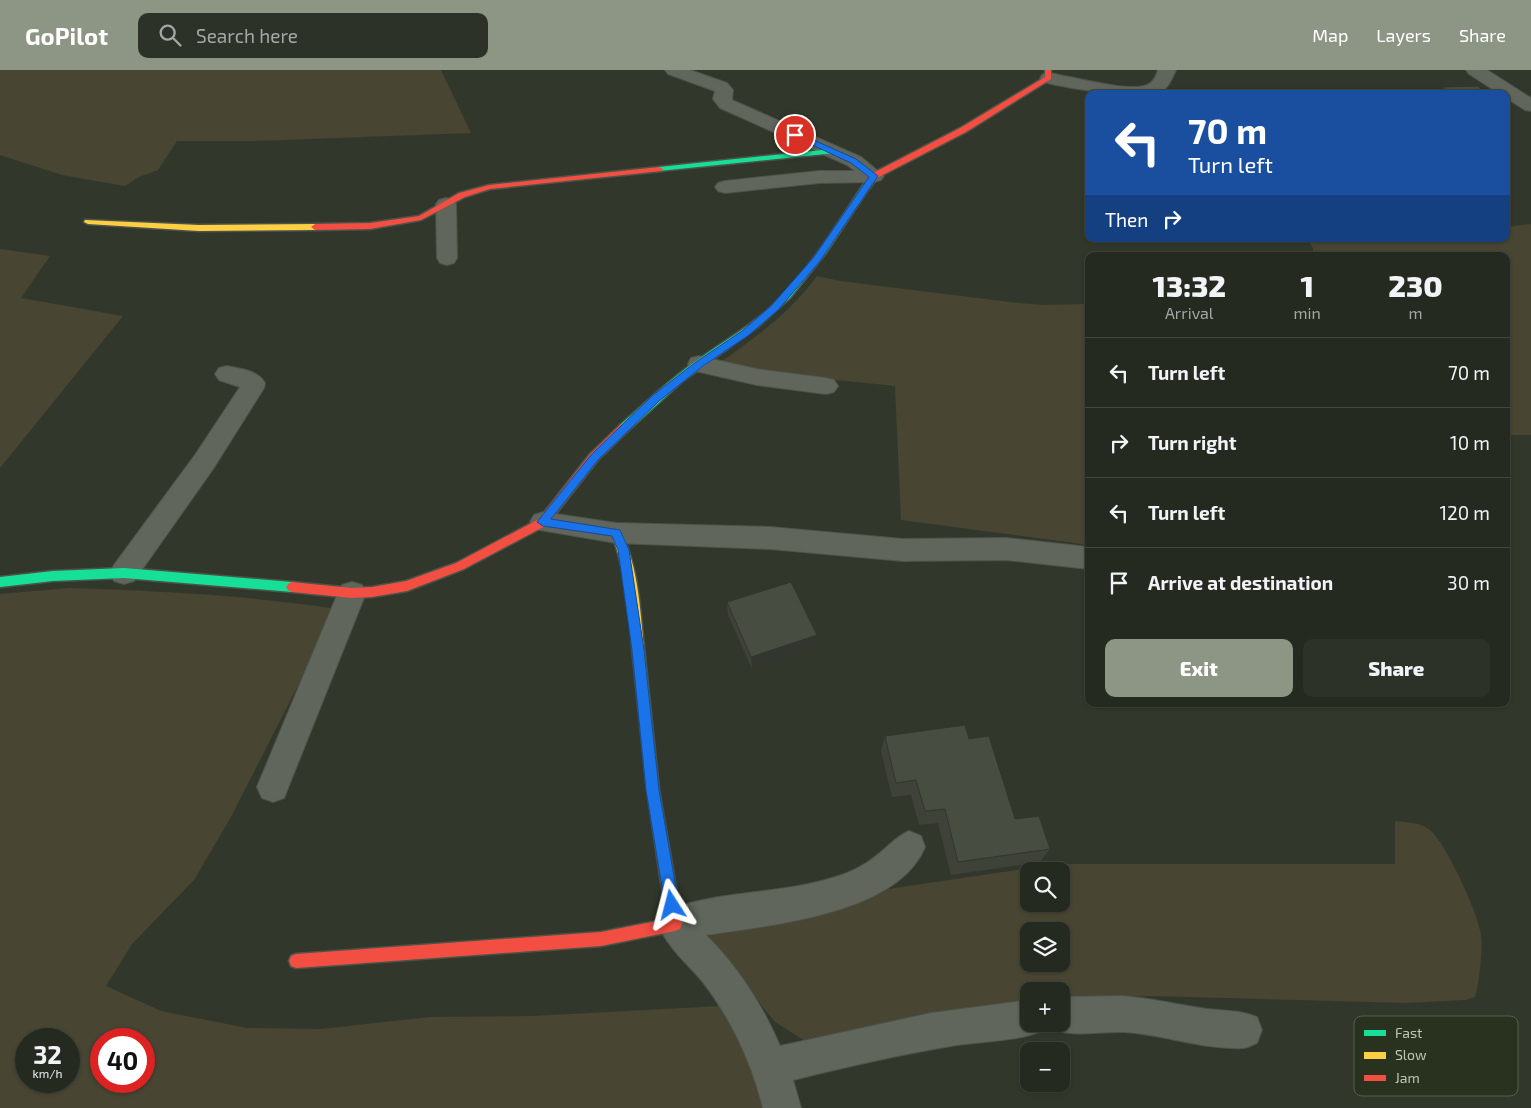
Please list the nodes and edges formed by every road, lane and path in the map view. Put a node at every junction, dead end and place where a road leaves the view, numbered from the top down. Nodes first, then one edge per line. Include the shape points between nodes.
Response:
1 (674, 70) edge
2 (1166, 70) edge
3 (1475, 70) edge
4 (1048, 74) edge
5 (1123, 90) edge
6 (1148, 90) edge
7 (1506, 90) edge
8 (1510, 92) edge
9 (1531, 106) edge
10 (832, 151) junction
11 (874, 176) junction
12 (725, 187) dead end
13 (446, 204) junction
14 (88, 222) dead end
15 (447, 258) dead end
16 (699, 364) junction
17 (227, 374) dead end
18 (826, 386) dead end
19 (543, 522) junction
20 (616, 533) junction
21 (1085, 558) edge
22 (124, 573) junction
23 (0, 582) edge
24 (352, 593) junction
25 (273, 787) dead end
26 (909, 847) dead end
27 (675, 924) junction
28 (296, 962) dead end
29 (1070, 1016) edge
30 (1020, 1019) edge
31 (1244, 1030) dead end
32 (770, 1067) junction
33 (782, 1108) edge

1 - 10 street via 724,89 722,99 726,104
2 - 6 street via 1165,78 1156,88
3 - 7 street
4 - 5 street
4 - 11 street via 963,130
8 - 9 street
10 - 11 street via 854,161
10 - 13 street via 508,184 471,191
11 - 12 street via 819,177
11 - 16 street via 817,259 787,294 753,327
13 - 14 street via 421,218 370,226 199,228
13 - 15 street
16 - 18 street via 757,377
16 - 19 street via 655,398 610,441
17 - 22 street via 250,379 254,383 252,388 204,462
19 - 20 street
19 - 24 street via 440,575 390,590
20 - 21 street via 770,538 903,550 1006,549
20 - 27 street via 624,550 628,571 653,790
22 - 23 street
22 - 24 street
24 - 25 street
26 - 27 street via 900,859 876,876 850,888 780,908 718,914
27 - 28 street via 601,939
27 - 32 street via 727,986 759,1039
29 - 31 street via 1150,1016 1207,1028
30 - 32 street via 862,1044
32 - 33 street

